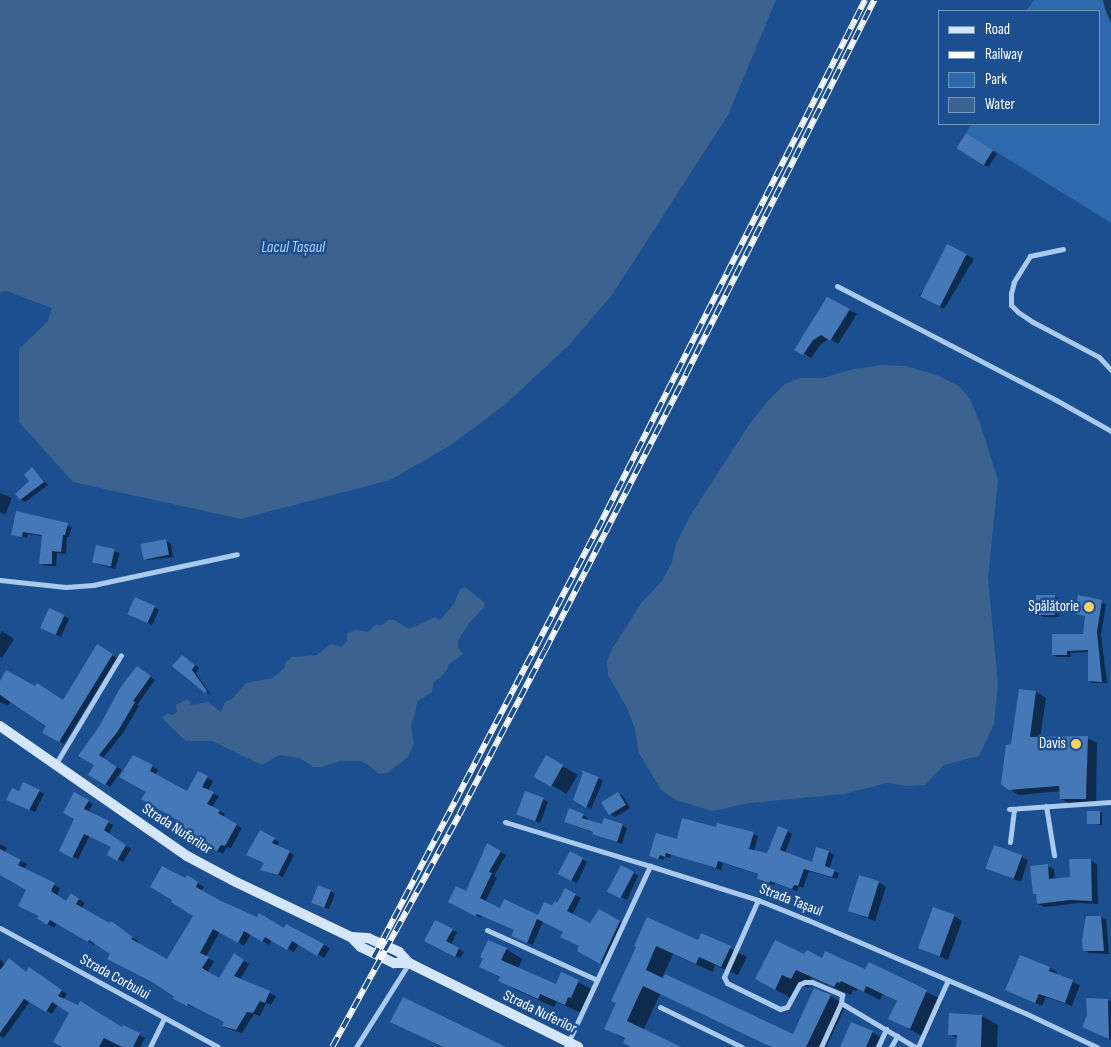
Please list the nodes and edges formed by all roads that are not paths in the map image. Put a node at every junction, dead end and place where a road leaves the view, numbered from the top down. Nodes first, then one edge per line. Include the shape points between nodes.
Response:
1 (1063, 249) dead end
2 (837, 286) dead end
3 (1111, 370) edge
4 (1111, 432) edge
5 (237, 554) dead end
6 (0, 580) edge
7 (121, 655) dead end
8 (0, 726) edge
9 (55, 765) junction
10 (1111, 802) edge
11 (1046, 806) junction
12 (505, 822) dead end
13 (1010, 842) dead end
14 (1054, 855) dead end
15 (650, 866) junction
16 (758, 900) junction
17 (0, 928) edge
18 (487, 930) dead end
19 (409, 963) junction
20 (597, 980) junction
21 (948, 980) junction
22 (842, 1003) junction
23 (660, 1007) dead end
24 (164, 1018) junction
25 (886, 1030) junction
26 (896, 1036) junction
27 (567, 1045) edge
28 (150, 1047) edge
29 (218, 1047) edge
30 (356, 1047) edge
31 (578, 1047) edge
32 (742, 1047) edge
33 (821, 1047) edge
34 (878, 1047) edge
35 (891, 1047) edge
36 (916, 1047) edge
37 (1097, 1047) edge

1 - 3 street via 1030,256 1014,282 1011,304 1033,322 1099,357
2 - 4 street via 1047,395
5 - 6 street via 93,585
7 - 9 street
8 - 9 street, Strada Nuferilor
9 - 19 street, Strada Nuferilor via 187,856 351,936 361,947 394,962
10 - 11 street
11 - 13 street via 1011,809
11 - 14 street
12 - 15 street, Strada Tașaul
15 - 16 street, Strada Tașaul
15 - 20 street
16 - 21 street, Strada Tașaul
16 - 22 street via 724,978 727,982 780,1009 787,1007 800,984 805,982 842,995
17 - 24 street, Strada Corbului
18 - 20 street
19 - 27 street, Strada Nuferilor
19 - 30 street
20 - 27 street
21 - 36 street
21 - 37 street, Strada Tașaul
22 - 25 street
22 - 33 street
23 - 32 street
24 - 28 street
24 - 29 street, Strada Corbului
25 - 26 street
25 - 34 street
26 - 35 street
26 - 36 street
27 - 31 street, Strada Nuferilor

